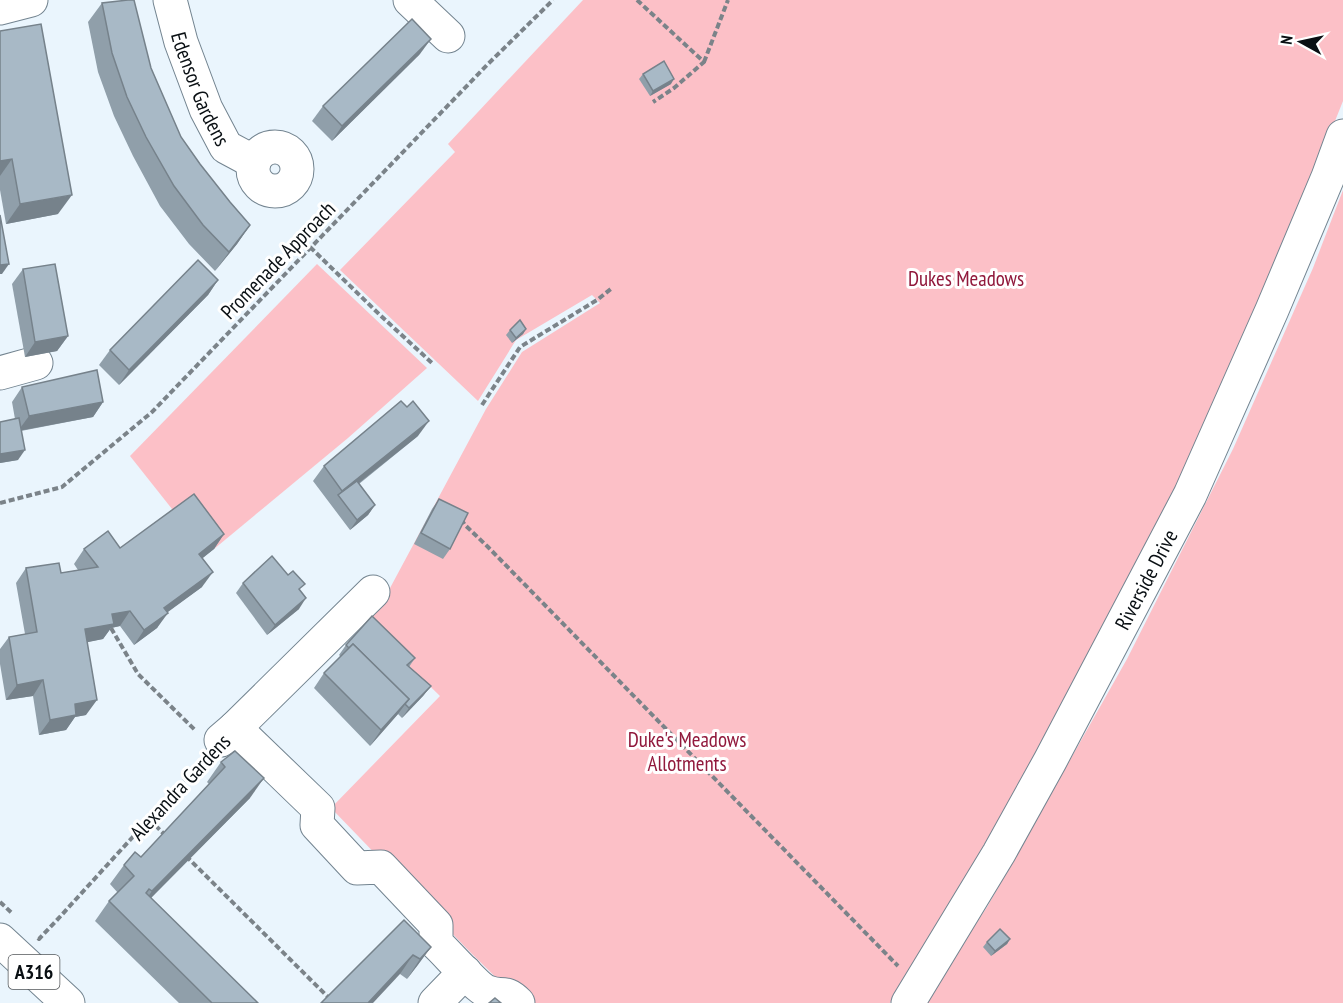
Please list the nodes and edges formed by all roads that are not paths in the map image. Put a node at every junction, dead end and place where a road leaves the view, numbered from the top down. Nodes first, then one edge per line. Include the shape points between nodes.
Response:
1 (31, 0) edge
2 (170, 0) edge
3 (410, 0) edge
4 (0, 8) edge
5 (448, 36) dead end
6 (1343, 136) edge
7 (254, 162) dead end
8 (36, 363) dead end
9 (0, 373) edge
10 (374, 592) dead end
11 (8, 928) edge
12 (465, 972) junction
13 (913, 994) edge
14 (68, 1003) edge
15 (435, 1003) edge
16 (518, 1003) edge

1 - 4 main road
2 - 7 main road, Edensor Gardens via 206,109 226,147
3 - 5 main road
6 - 13 main road, Riverside Drive via 1190,495 999,853
8 - 9 main road
10 - 12 main road, Alexandra Gardens via 223,739 318,808 316,825 357,868 381,867 436,925 436,943
11 - 14 main road, A316
12 - 15 main road
12 - 16 main road, Alexandra Gardens via 486,992 510,995

